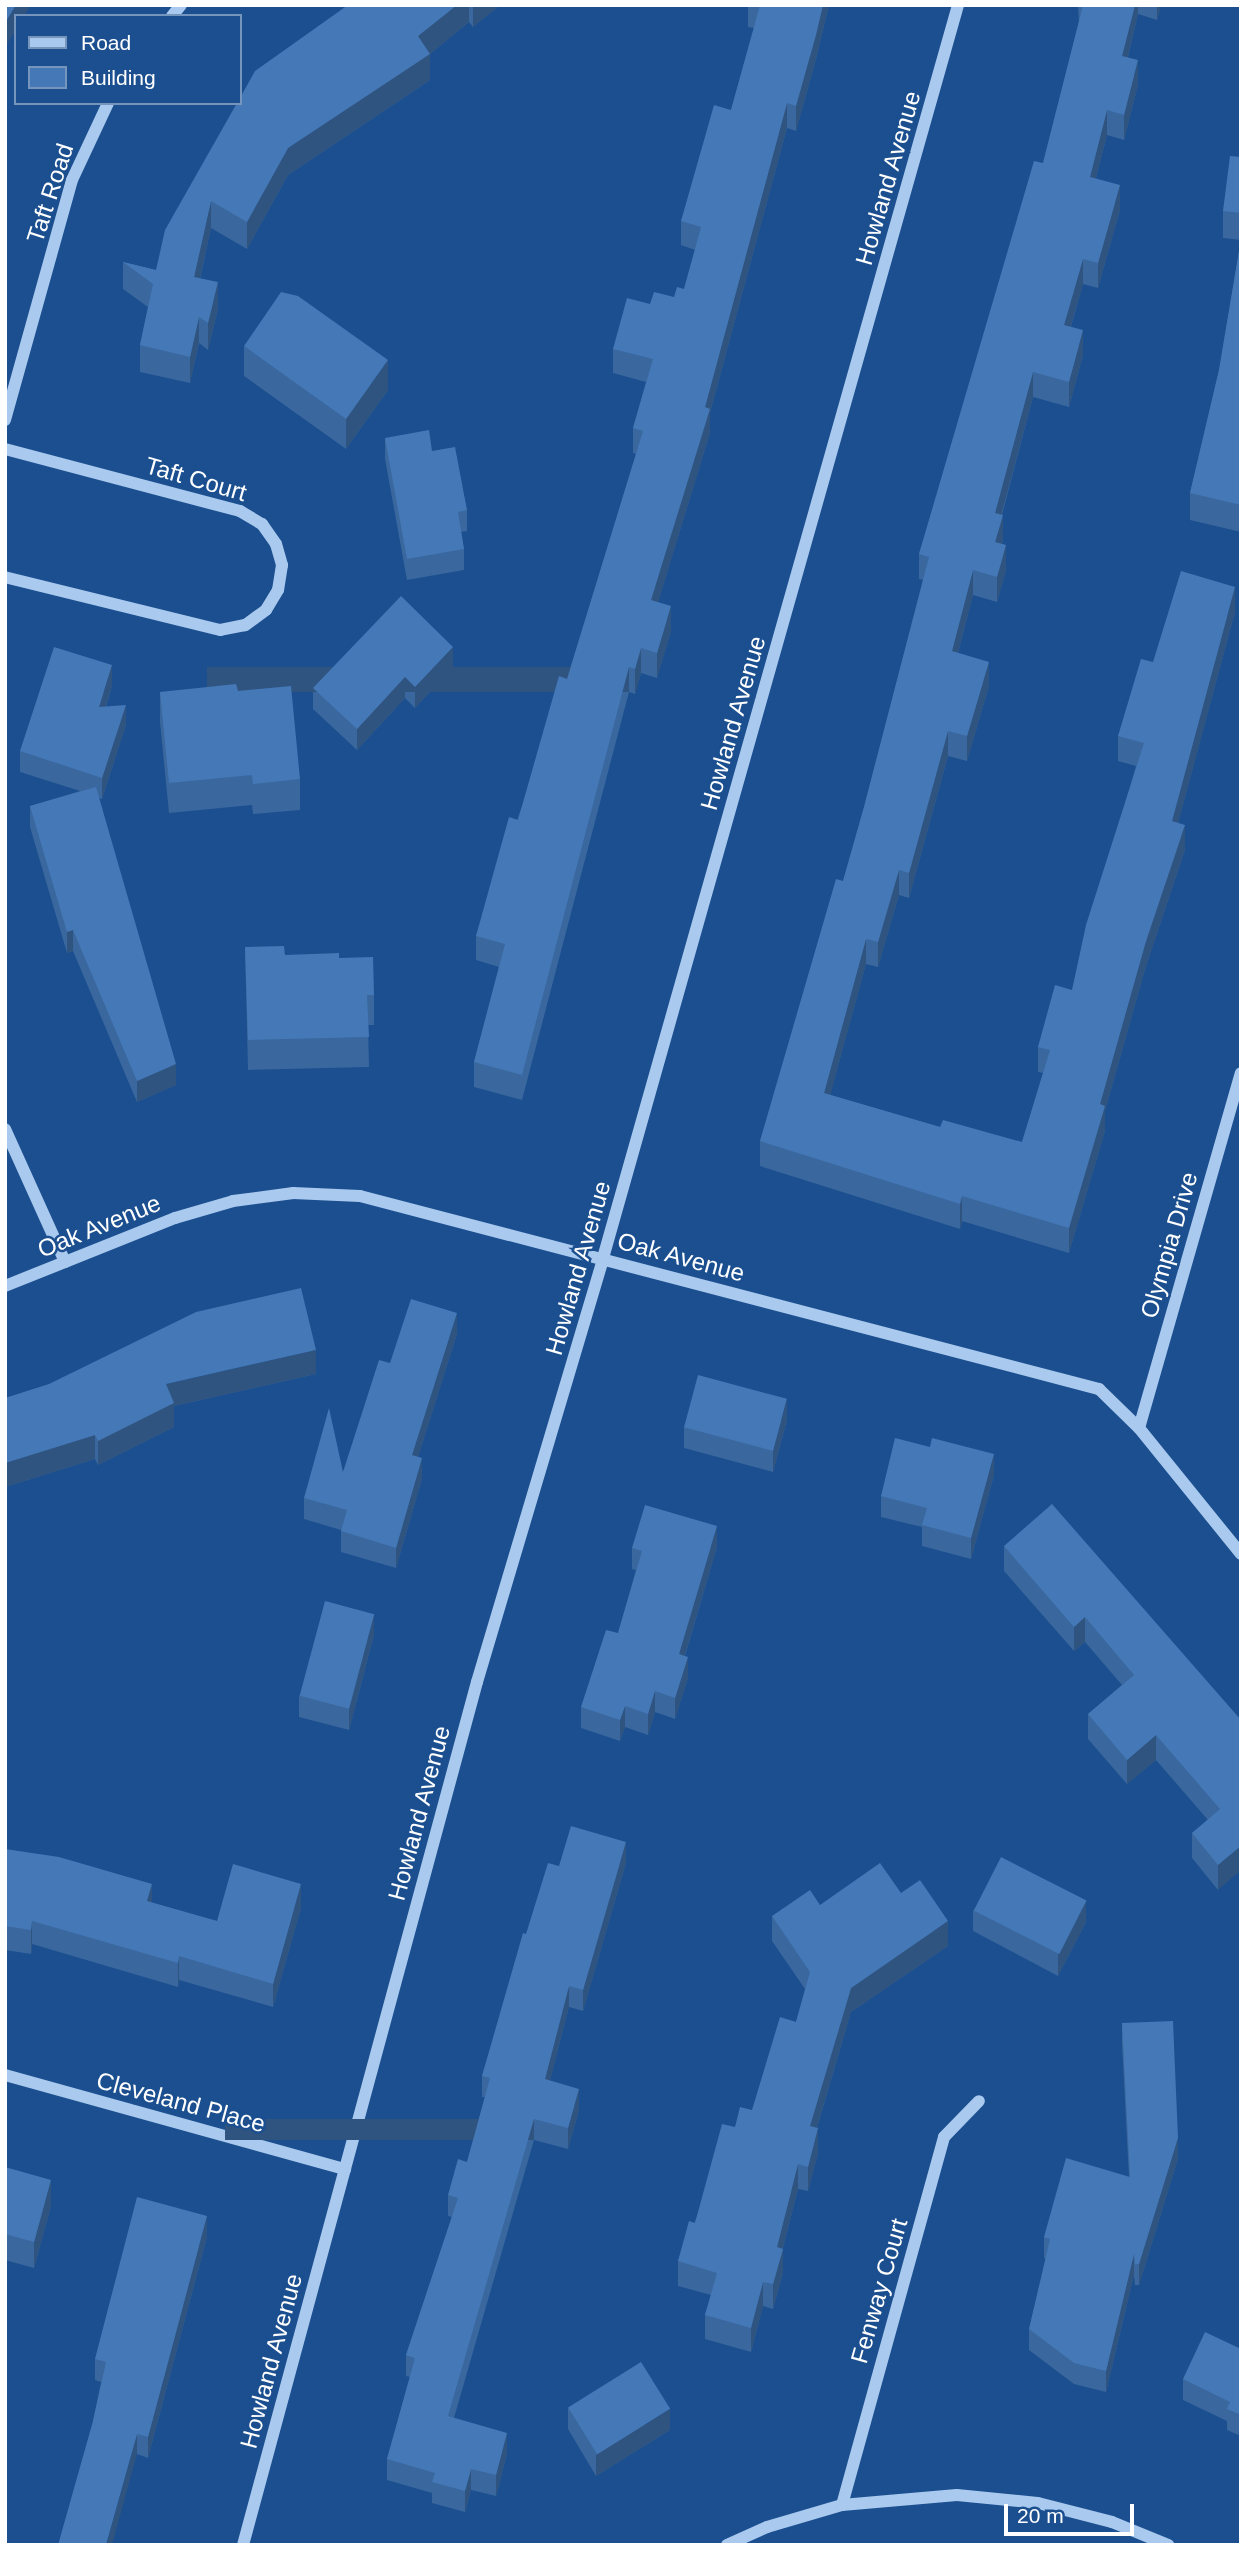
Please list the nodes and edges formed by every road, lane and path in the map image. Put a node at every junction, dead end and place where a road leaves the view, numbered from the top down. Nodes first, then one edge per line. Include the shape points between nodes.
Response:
1 (958, 5) edge
2 (107, 105) edge
3 (5, 420) edge
4 (5, 449) edge
5 (5, 578) edge
6 (1241, 1073) edge
7 (5, 1129) edge
8 (604, 1258) junction
9 (65, 1262) junction
10 (5, 1286) edge
11 (1139, 1428) junction
12 (1241, 1554) edge
13 (5, 2075) edge
14 (979, 2101) dead end
15 (345, 2169) junction
16 (842, 2505) junction
17 (243, 2545) edge
18 (727, 2545) edge
19 (1168, 2545) edge

1 - 8 street, Howland Avenue
2 - 3 street, Taft Road via 72,180
4 - 5 street, Taft Court via 240,510 262,524 276,544 282,565 278,590 266,610 245,625 220,629
6 - 11 street, Olympia Drive
7 - 9 street
8 - 9 street, Oak Avenue via 360,1196 293,1193 198,1211
8 - 11 street, Oak Avenue via 1099,1389
8 - 15 street, Howland Avenue via 477,1682
9 - 10 street, Oak Avenue
11 - 12 street, Oak Avenue
13 - 15 street, Cleveland Place
14 - 16 street, Fenway Court via 944,2137
15 - 17 street, Howland Avenue
16 - 18 street via 767,2526
16 - 19 street via 957,2495 1038,2503 1112,2522

